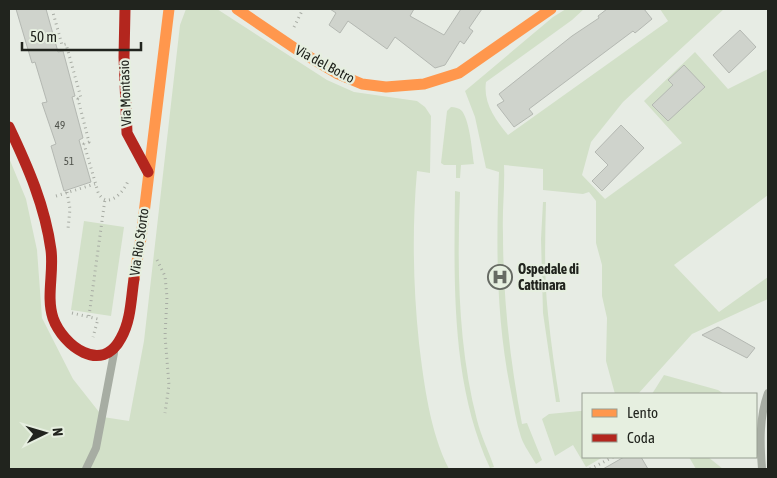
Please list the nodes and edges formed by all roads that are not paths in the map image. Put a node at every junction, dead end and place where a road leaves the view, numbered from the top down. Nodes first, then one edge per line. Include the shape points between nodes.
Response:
1 (125, 9) edge
2 (169, 9) edge
3 (237, 9) edge
4 (552, 9) edge
5 (9, 127) edge
6 (148, 172) junction
7 (115, 348) junction
8 (768, 393) edge
9 (86, 469) edge
10 (762, 469) edge

1 - 6 street, Via Montasio via 127,133
2 - 6 street, Via Rio Storto
3 - 4 street, Via del Botro via 342,77 382,87 424,84 459,73
5 - 7 street via 42,206 52,265 53,318 60,334 68,345 88,355 104,354
6 - 7 street, Via Rio Storto via 127,325
7 - 9 lane, Via Rio Storto via 96,448
8 - 10 lane via 760,429

